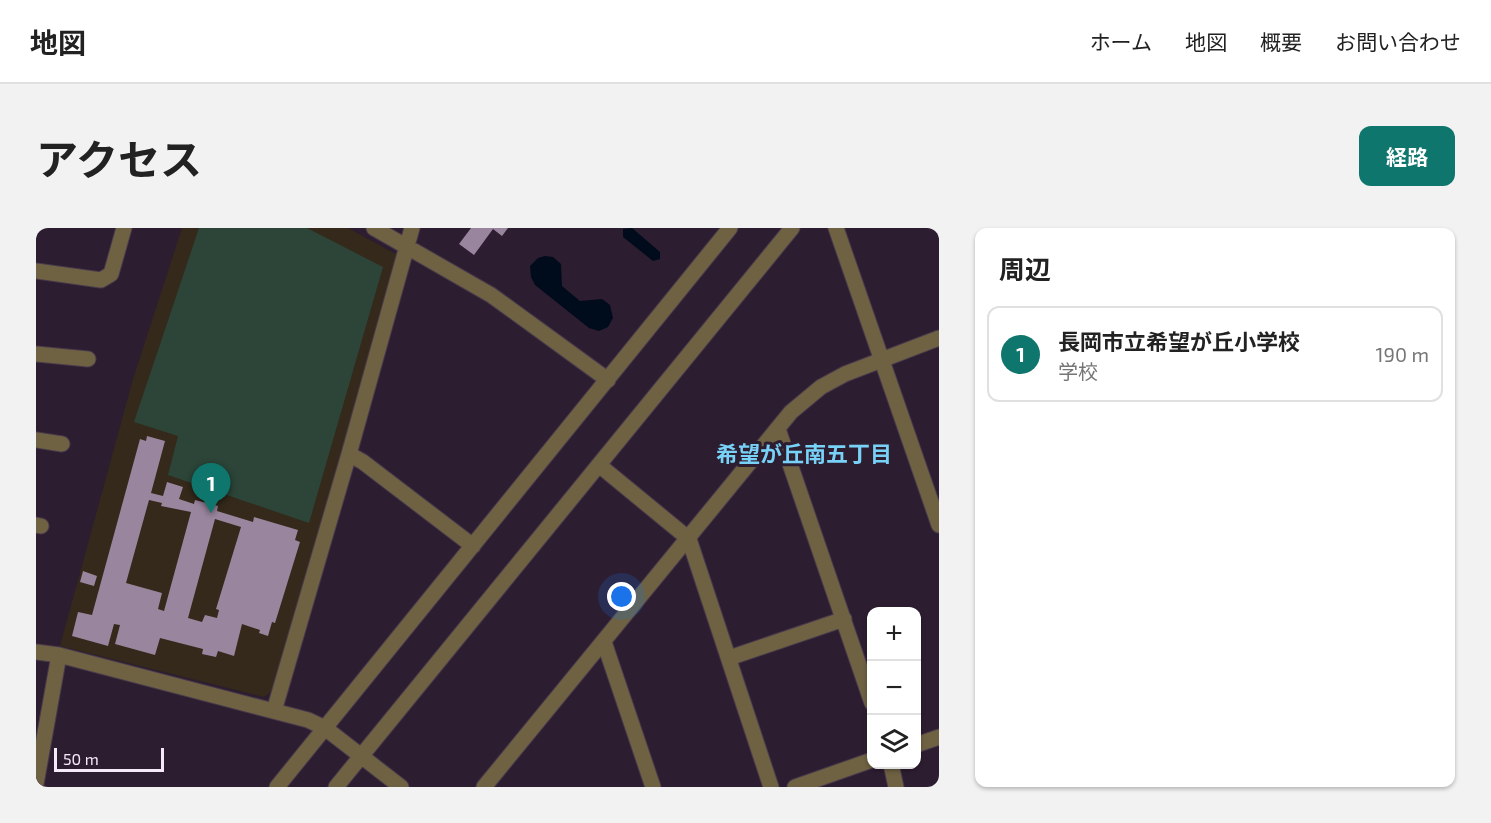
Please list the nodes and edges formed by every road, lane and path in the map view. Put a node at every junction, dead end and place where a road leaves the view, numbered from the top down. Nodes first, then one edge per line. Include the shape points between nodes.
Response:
1 (124, 228) edge
2 (374, 228) edge
3 (412, 228) edge
4 (730, 228) edge
5 (792, 228) edge
6 (836, 228) edge
7 (407, 247) junction
8 (36, 271) edge
9 (939, 338) edge
10 (36, 354) edge
11 (881, 358) junction
12 (88, 360) dead end
13 (608, 380) junction
14 (778, 429) junction
15 (36, 440) edge
16 (62, 444) dead end
17 (350, 454) junction
18 (599, 465) junction
19 (939, 525) edge
20 (689, 539) junction
21 (473, 546) junction
22 (844, 619) junction
23 (604, 642) junction
24 (36, 652) edge
25 (59, 655) junction
26 (729, 658) junction
27 (867, 688) edge
28 (274, 711) junction
29 (325, 728) junction
30 (939, 737) edge
31 (921, 743) edge
32 (362, 755) junction
33 (867, 762) edge
34 (892, 769) edge
35 (36, 784) edge
36 (277, 787) edge
37 (336, 787) edge
38 (401, 787) edge
39 (484, 787) edge
40 (653, 787) edge
41 (771, 787) edge
42 (795, 787) edge
43 (896, 787) edge

1 - 8 street via 111,274 101,280
2 - 7 street
3 - 7 street
4 - 13 street
5 - 18 street
6 - 11 street
7 - 13 street via 491,295
7 - 17 street
9 - 11 street
10 - 12 street
11 - 14 street via 821,387 791,412
11 - 19 street
13 - 21 street
14 - 20 street
14 - 22 street
15 - 16 street
17 - 21 street
17 - 28 street
18 - 20 street
18 - 32 street
20 - 23 street
20 - 26 street
21 - 29 street
22 - 26 street
22 - 27 street
23 - 39 street
23 - 40 street
24 - 25 street
25 - 28 street
25 - 35 street
26 - 41 street
28 - 29 street
29 - 32 street
29 - 36 street
30 - 31 street
32 - 37 street
32 - 38 street
33 - 42 street
34 - 43 street

